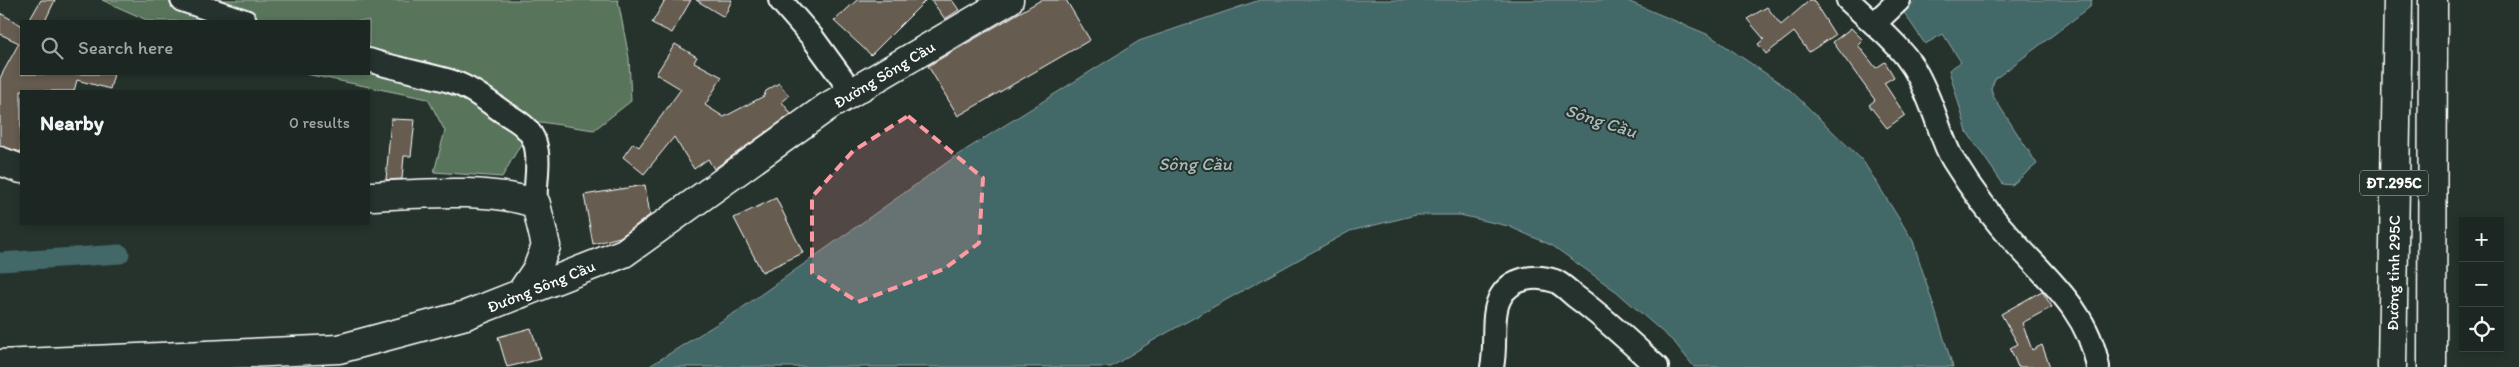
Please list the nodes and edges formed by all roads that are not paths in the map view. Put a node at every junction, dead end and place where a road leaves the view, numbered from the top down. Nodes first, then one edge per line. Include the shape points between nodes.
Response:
1 (182, 0) edge
2 (780, 0) edge
3 (1009, 0) edge
4 (1848, 0) edge
5 (1899, 0) edge
6 (2398, 0) edge
7 (2433, 0) edge
8 (242, 20) edge
9 (1874, 24) junction
10 (370, 60) edge
11 (852, 92) junction
12 (0, 160) edge
13 (20, 169) edge
14 (370, 196) edge
15 (536, 204) junction
16 (520, 294) junction
17 (180, 362) edge
18 (0, 364) edge
19 (1492, 367) edge
20 (1657, 367) edge
21 (2098, 367) edge
22 (2392, 367) edge
23 (2432, 367) edge

1 - 8 street
2 - 11 street
3 - 11 main road, Đường Sông Cầu
4 - 9 street
5 - 9 street
6 - 22 main road, Đường tỉnh 295C / ĐT.295C
7 - 23 main road, ĐT.295C
9 - 21 street via 1913,63 1944,142 1966,180 2077,313
10 - 15 street via 450,81 471,90 524,125 535,141
11 - 16 main road, Đường Sông Cầu via 624,253
12 - 13 main road
14 - 15 main road via 434,193 522,199
15 - 16 main road via 546,246 538,269
16 - 17 main road, Đường Sông Cầu via 466,315 339,349
17 - 18 main road, Đường Sông Cầu
19 - 20 street via 1495,314 1500,297 1511,283 1544,278 1557,282

